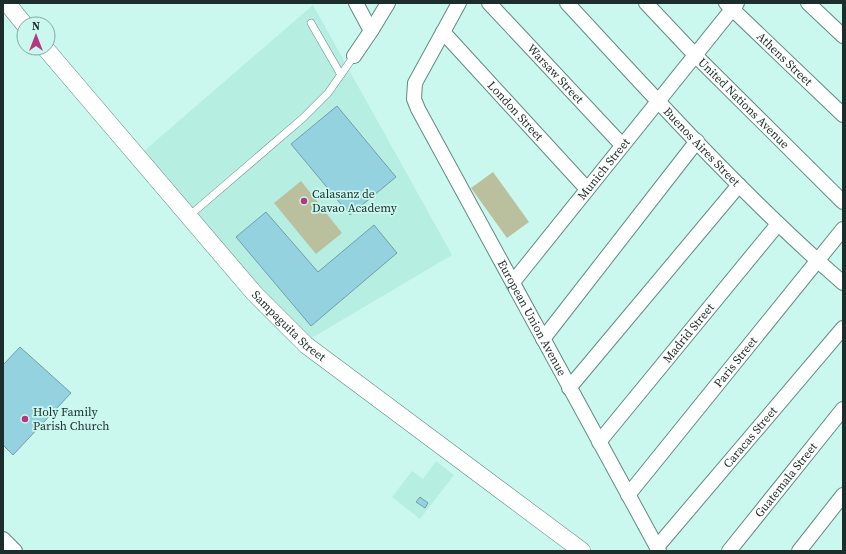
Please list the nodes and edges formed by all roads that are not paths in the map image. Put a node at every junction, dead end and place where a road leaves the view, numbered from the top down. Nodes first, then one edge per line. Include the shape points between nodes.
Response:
1 (6, 3) edge
2 (356, 3) edge
3 (388, 3) edge
4 (459, 3) edge
5 (489, 3) edge
6 (567, 3) edge
7 (646, 3) edge
8 (808, 3) edge
9 (732, 5) edge
10 (17, 16) edge
11 (311, 23) dead end
12 (371, 31) junction
13 (444, 32) junction
14 (843, 36) edge
15 (695, 55) junction
16 (52, 56) edge
17 (354, 56) joint
18 (341, 75) junction
19 (658, 100) junction
20 (843, 115) edge
21 (697, 141) junction
22 (622, 145) junction
23 (739, 185) junction
24 (587, 189) junction
25 (843, 202) edge
26 (189, 216) junction
27 (778, 224) junction
28 (843, 229) edge
29 (819, 262) junction
30 (513, 282) junction
31 (843, 283) edge
32 (843, 328) edge
33 (543, 339) junction
34 (569, 388) junction
35 (843, 409) edge
36 (600, 442) junction
37 (628, 495) junction
38 (843, 495) edge
39 (3, 540) edge
40 (658, 549) edge
41 (15, 551) edge
42 (582, 551) edge
43 (729, 551) edge
44 (799, 551) edge

1 - 10 street
2 - 12 street
3 - 12 street
4 - 13 street
5 - 22 street, Warsaw Street
6 - 19 street, Buenos Aires Street
7 - 15 street, United Nations Avenue
8 - 14 street
9 - 15 street, Munich Street
9 - 20 street, Athens Street
11 - 18 lane
12 - 17 street
13 - 24 street, London Street
13 - 30 street, European Union Avenue via 415,83 414,99 423,121
15 - 19 street, Munich Street
15 - 25 street, United Nations Avenue
16 - 26 street, Sampaguita Street
17 - 18 lane
18 - 26 lane via 304,118
19 - 21 street, Buenos Aires Street
19 - 22 street, Munich Street
21 - 23 street, Buenos Aires Street
21 - 33 street
22 - 24 street, Munich Street
23 - 27 street, Buenos Aires Street
23 - 34 street
24 - 30 street, Munich Street
26 - 42 street, Sampaguita Street via 254,293 306,345
27 - 29 street, Buenos Aires Street
27 - 36 street, Madrid Street
28 - 29 street, Paris Street
29 - 31 street, Buenos Aires Street
29 - 37 street, Paris Street
30 - 33 street, European Union Avenue
32 - 40 street, Caracas Street
33 - 34 street, European Union Avenue
34 - 36 street, European Union Avenue
35 - 43 street, Guatemala Street
36 - 37 street, European Union Avenue
37 - 40 street, European Union Avenue
38 - 44 street
39 - 41 street

